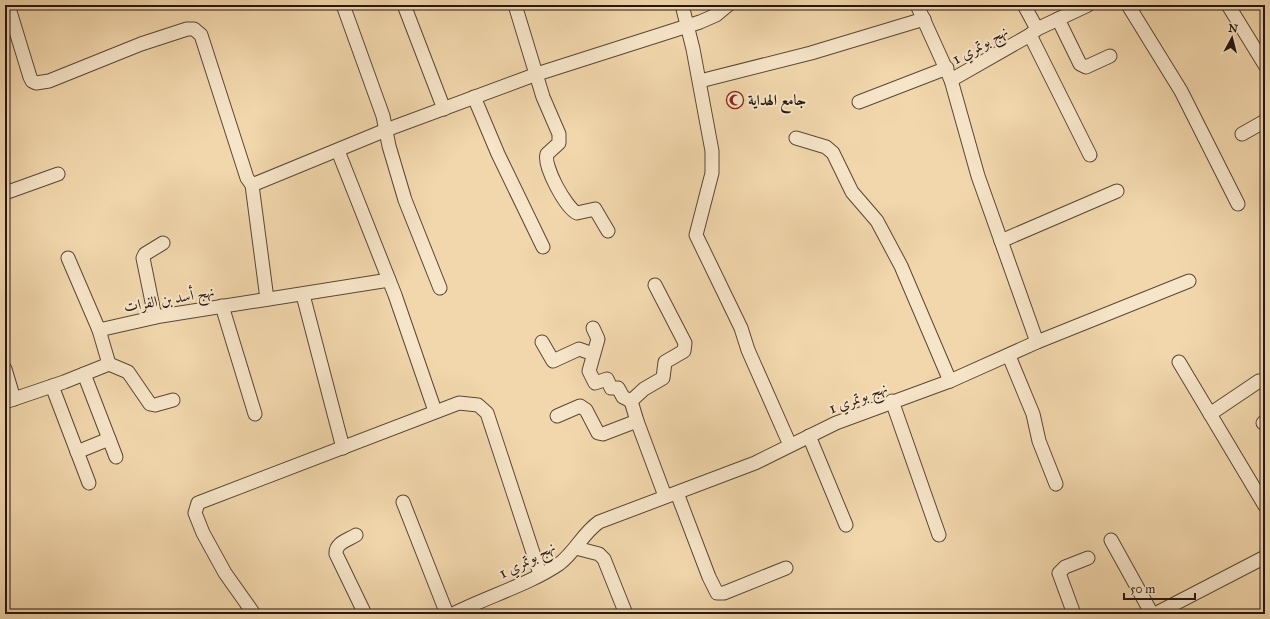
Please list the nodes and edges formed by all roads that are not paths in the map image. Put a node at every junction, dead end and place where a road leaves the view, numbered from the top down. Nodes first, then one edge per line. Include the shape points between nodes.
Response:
1 (8, 5) edge
2 (343, 5) edge
3 (404, 5) edge
4 (515, 5) edge
5 (682, 5) edge
6 (728, 5) edge
7 (917, 5) edge
8 (1024, 5) edge
9 (1088, 5) edge
10 (1128, 5) edge
11 (1228, 5) edge
12 (924, 19) junction
13 (1058, 19) junction
14 (687, 27) junction
15 (1033, 32) junction
16 (1110, 56) dead end
17 (1265, 65) edge
18 (537, 74) junction
19 (949, 74) junction
20 (700, 81) junction
21 (474, 97) junction
22 (859, 102) dead end
23 (444, 109) junction
24 (1265, 121) edge
25 (386, 130) junction
26 (1242, 134) dead end
27 (796, 138) dead end
28 (338, 151) junction
29 (1090, 155) dead end
30 (58, 174) dead end
31 (252, 185) junction
32 (1117, 191) dead end
33 (5, 193) edge
34 (1238, 204) dead end
35 (608, 231) dead end
36 (1001, 241) junction
37 (163, 243) dead end
38 (543, 247) dead end
39 (68, 258) dead end
40 (389, 280) junction
41 (1189, 281) dead end
42 (655, 285) dead end
43 (440, 288) dead end
44 (303, 294) junction
45 (266, 299) junction
46 (222, 306) junction
47 (155, 317) junction
48 (593, 328) dead end
49 (99, 330) junction
50 (542, 342) dead end
51 (1037, 342) junction
52 (593, 354) junction
53 (1009, 356) junction
54 (1179, 362) dead end
55 (109, 364) junction
56 (5, 369) edge
57 (84, 374) junction
58 (950, 381) junction
59 (1259, 381) dead end
60 (52, 386) junction
61 (173, 400) dead end
62 (10, 401) edge
63 (631, 401) junction
64 (892, 401) junction
65 (435, 411) junction
66 (255, 414) dead end
67 (1210, 414) junction
68 (557, 416) dead end
69 (637, 421) junction
70 (809, 436) junction
71 (109, 439) junction
72 (790, 445) junction
73 (343, 448) junction
74 (77, 452) junction
75 (116, 458) dead end
76 (89, 482) dead end
77 (1056, 484) dead end
78 (671, 494) junction
79 (402, 502) dead end
80 (1265, 506) edge
81 (846, 525) dead end
82 (356, 535) dead end
83 (939, 535) dead end
84 (1111, 540) dead end
85 (576, 548) junction
86 (1265, 557) edge
87 (1088, 558) dead end
88 (786, 568) dead end
89 (540, 574) junction
90 (1171, 611) edge
91 (254, 614) edge
92 (365, 614) edge
93 (447, 614) edge
94 (453, 614) edge
95 (626, 614) edge
96 (1074, 614) edge
97 (1152, 614) edge
98 (1155, 614) edge

1 - 31 street via 30,77 36,83 49,81 172,33 187,29 199,32 204,38 246,178
2 - 25 street
3 - 23 street
4 - 18 street
5 - 14 street
6 - 14 street via 710,18
7 - 12 street, نهج بوتمري 1
8 - 15 street
9 - 13 street, نهج بوتمري 1
10 - 34 street via 1181,91
11 - 17 street
12 - 19 street, نهج بوتمري 1
12 - 20 street via 811,53
13 - 15 street, نهج بوتمري 1
13 - 16 street via 1080,64 1086,66
14 - 18 street
14 - 20 street
15 - 19 street, نهج بوتمري 1
15 - 29 street
18 - 21 street
18 - 35 street via 543,97 559,134 559,143 546,157 551,173 569,207 578,214 595,209
19 - 22 street
19 - 36 street, نهج بوتمري 1 via 978,176
20 - 72 street via 712,151 712,173 696,235 741,328 748,350
21 - 23 street
21 - 38 street via 498,154
23 - 25 street
24 - 26 street
25 - 28 street
25 - 43 street via 405,200
27 - 58 street via 826,148 833,153 852,192 877,221 900,266
28 - 31 street
28 - 40 street
30 - 33 street
31 - 45 street
32 - 36 street
36 - 51 street, نهج بوتمري 1
37 - 47 street via 143,258
39 - 49 street
40 - 44 street, نهج أسد بن الفرات
40 - 65 street
41 - 51 street
42 - 63 street via 686,343 684,351 665,362 663,378 644,389
44 - 45 street, نهج أسد بن الفرات
44 - 73 street
45 - 46 street, نهج أسد بن الفرات
46 - 47 street, نهج أسد بن الفرات
46 - 66 street
47 - 49 street, نهج أسد بن الفرات
48 - 52 street via 598,339
49 - 55 street
50 - 52 street via 553,361 579,349
51 - 53 street, نهج بوتمري 1
52 - 63 street via 589,371 595,383 607,379 611,388 618,388 623,397
53 - 58 street, نهج بوتمري 1
53 - 77 street via 1033,414 1039,441
54 - 67 street
55 - 57 street
55 - 61 street via 128,372 150,404 155,406
56 - 62 street
57 - 60 street
57 - 71 street
58 - 64 street, نهج بوتمري 1
59 - 67 street
60 - 62 street
60 - 74 street
63 - 69 street
64 - 70 street, نهج بوتمري 1
64 - 83 street
65 - 73 street
65 - 89 street via 464,402 478,406 487,413
67 - 80 street
68 - 69 street via 580,406 586,410 598,433 603,434
69 - 78 street
70 - 72 street, نهج بوتمري 1
70 - 81 street
71 - 74 street
71 - 75 street
72 - 78 street, نهج بوتمري 1 via 755,463
73 - 91 street via 198,503 195,513 203,533 225,573
74 - 76 street
78 - 85 street, نهج بوتمري 1 via 599,522 592,526
78 - 88 street via 717,592 724,594
79 - 93 street
82 - 92 street via 335,549
84 - 97 street
85 - 89 street, نهج بوتمري 1 via 559,564
85 - 95 street via 599,554 604,559
86 - 90 street
87 - 96 street via 1065,567 1059,574
89 - 94 street, نهج بوتمري 1
90 - 98 street

